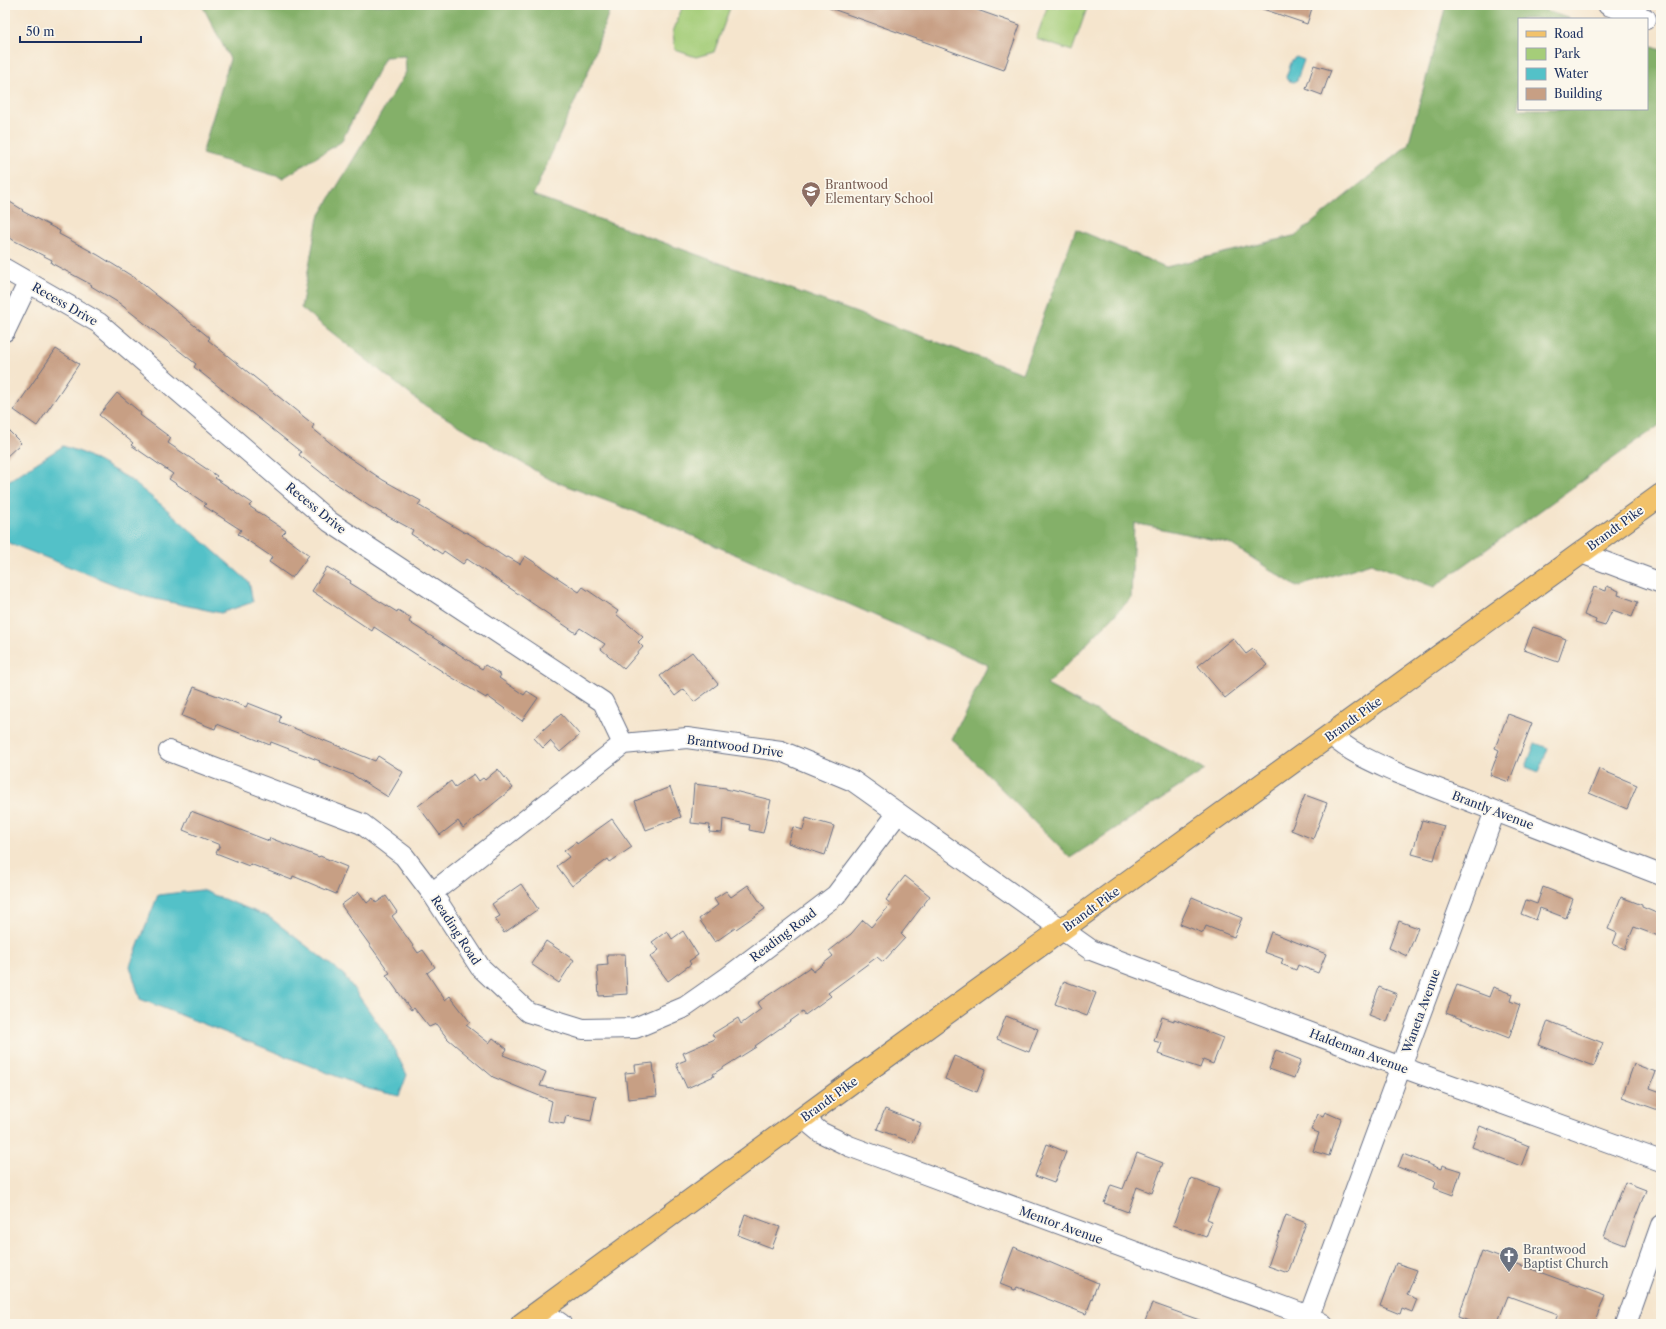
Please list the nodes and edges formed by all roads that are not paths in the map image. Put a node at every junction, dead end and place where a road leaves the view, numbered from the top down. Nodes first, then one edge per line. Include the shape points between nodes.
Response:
1 (1608, 5) edge
2 (1644, 18) edge
3 (1648, 19) edge
4 (1661, 24) edge
5 (5, 269) edge
6 (28, 283) junction
7 (5, 331) edge
8 (1661, 495) edge
9 (1581, 553) junction
10 (1661, 583) edge
11 (1331, 735) junction
12 (623, 744) junction
13 (169, 751) dead end
14 (1495, 811) junction
15 (898, 813) junction
16 (1661, 875) edge
17 (432, 893) junction
18 (1062, 930) junction
19 (1401, 1067) junction
20 (803, 1118) junction
21 (1661, 1161) edge
22 (1661, 1225) edge
23 (541, 1310) junction
24 (1312, 1321) edge
25 (522, 1324) edge
26 (561, 1324) edge
27 (1626, 1324) edge

1 - 2 street
3 - 4 street
5 - 6 street, Recess Drive
6 - 7 street
6 - 12 street, Recess Drive via 99,323 330,522 603,702
8 - 9 main road, Brandt Pike
9 - 10 street
9 - 11 main road, Brandt Pike
11 - 14 street, Brantly Avenue via 1359,756
11 - 18 main road, Brandt Pike
12 - 15 street, Brantwood Drive via 687,738 781,751 854,781
12 - 17 street
13 - 17 street, Reading Road via 362,824 404,856
14 - 16 street, Brantly Avenue
14 - 19 street, Waneta Avenue
15 - 17 street, Reading Road via 836,895 685,1007 635,1028 583,1029 528,1012 480,967
15 - 18 street, Brantwood Drive
18 - 19 street, Haldeman Avenue via 1091,950
18 - 20 main road, Brandt Pike
19 - 21 street, Haldeman Avenue
19 - 24 street, Waneta Avenue
20 - 23 main road, Brandt Pike
20 - 24 street, Mentor Avenue via 820,1132 849,1146
22 - 27 street
23 - 25 main road, Brandt Pike
23 - 26 street

